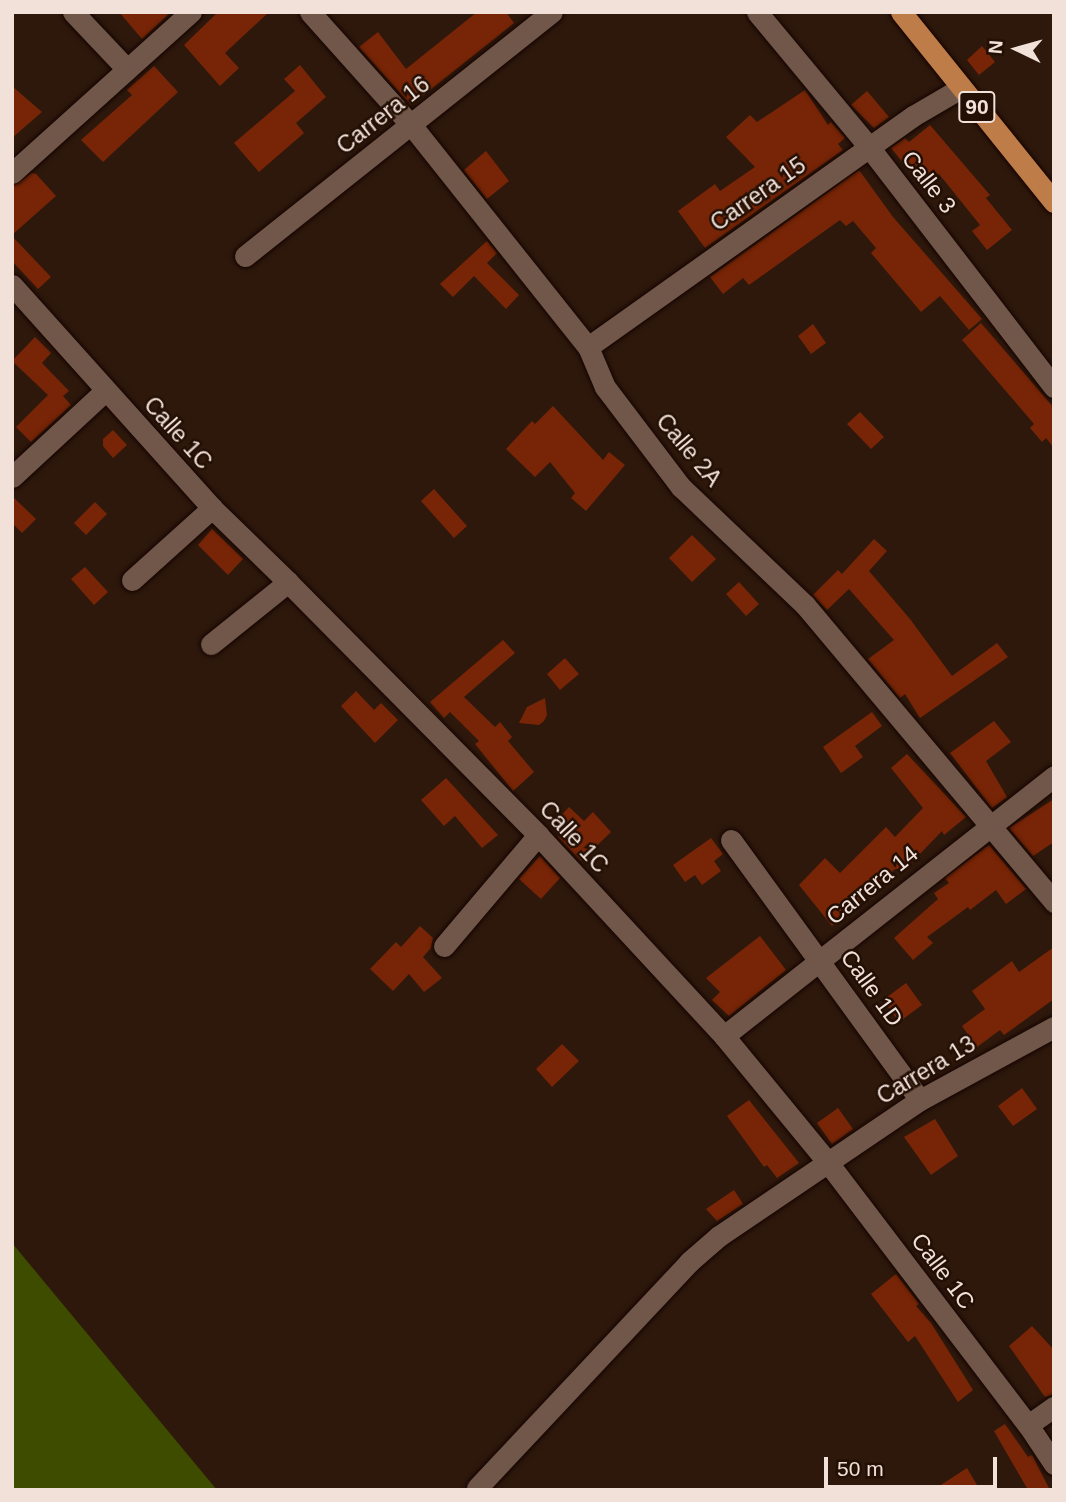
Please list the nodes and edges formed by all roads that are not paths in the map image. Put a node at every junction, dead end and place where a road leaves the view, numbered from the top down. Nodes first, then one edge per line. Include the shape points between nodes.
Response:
1 (74, 12) edge
2 (191, 12) edge
3 (310, 12) edge
4 (552, 12) edge
5 (757, 12) edge
6 (901, 12) edge
7 (126, 68) junction
8 (961, 88) junction
9 (412, 126) junction
10 (869, 147) junction
11 (12, 173) edge
12 (1054, 202) edge
13 (245, 256) dead end
14 (12, 285) edge
15 (588, 347) junction
16 (1054, 387) edge
17 (105, 391) junction
18 (12, 477) edge
19 (212, 508) junction
20 (132, 580) dead end
21 (288, 582) junction
22 (211, 644) dead end
23 (1054, 775) edge
24 (990, 823) junction
25 (538, 835) junction
26 (731, 840) dead end
27 (1054, 902) edge
28 (444, 946) dead end
29 (820, 961) junction
30 (1054, 1027) edge
31 (724, 1036) junction
32 (920, 1101) junction
33 (829, 1164) junction
34 (1054, 1407) edge
35 (1028, 1425) junction
36 (1054, 1464) edge
37 (477, 1488) dead end

1 - 7 street
2 - 7 street
3 - 9 street, Calle 2A
4 - 9 street, Carrera 16
5 - 10 street, Calle 3
6 - 8 highway, 90
7 - 11 street
8 - 10 street, Carrera 15
8 - 12 highway, 90
9 - 13 street, Carrera 16
9 - 15 street, Calle 2A
10 - 15 street, Carrera 15
10 - 16 street, Calle 3
14 - 17 street, Calle 1C
15 - 24 street, Calle 2A via 605,387 681,487 804,605
17 - 18 street
17 - 19 street, Calle 1C
19 - 20 street
19 - 21 street, Calle 1C
21 - 22 street
21 - 25 street, Calle 1C
23 - 24 street, Carrera 14
24 - 27 street, Calle 2A
24 - 29 street, Carrera 14
25 - 28 street
25 - 31 street, Calle 1C
26 - 29 street, Calle 1D
29 - 31 street, Carrera 14
29 - 32 street, Calle 1D
30 - 32 street, Carrera 13
31 - 33 street, Calle 1C
32 - 33 street, Carrera 13
33 - 35 street, Calle 1C
33 - 37 street, Carrera 13 via 702,1250
34 - 35 street
35 - 36 street, Calle 1C

